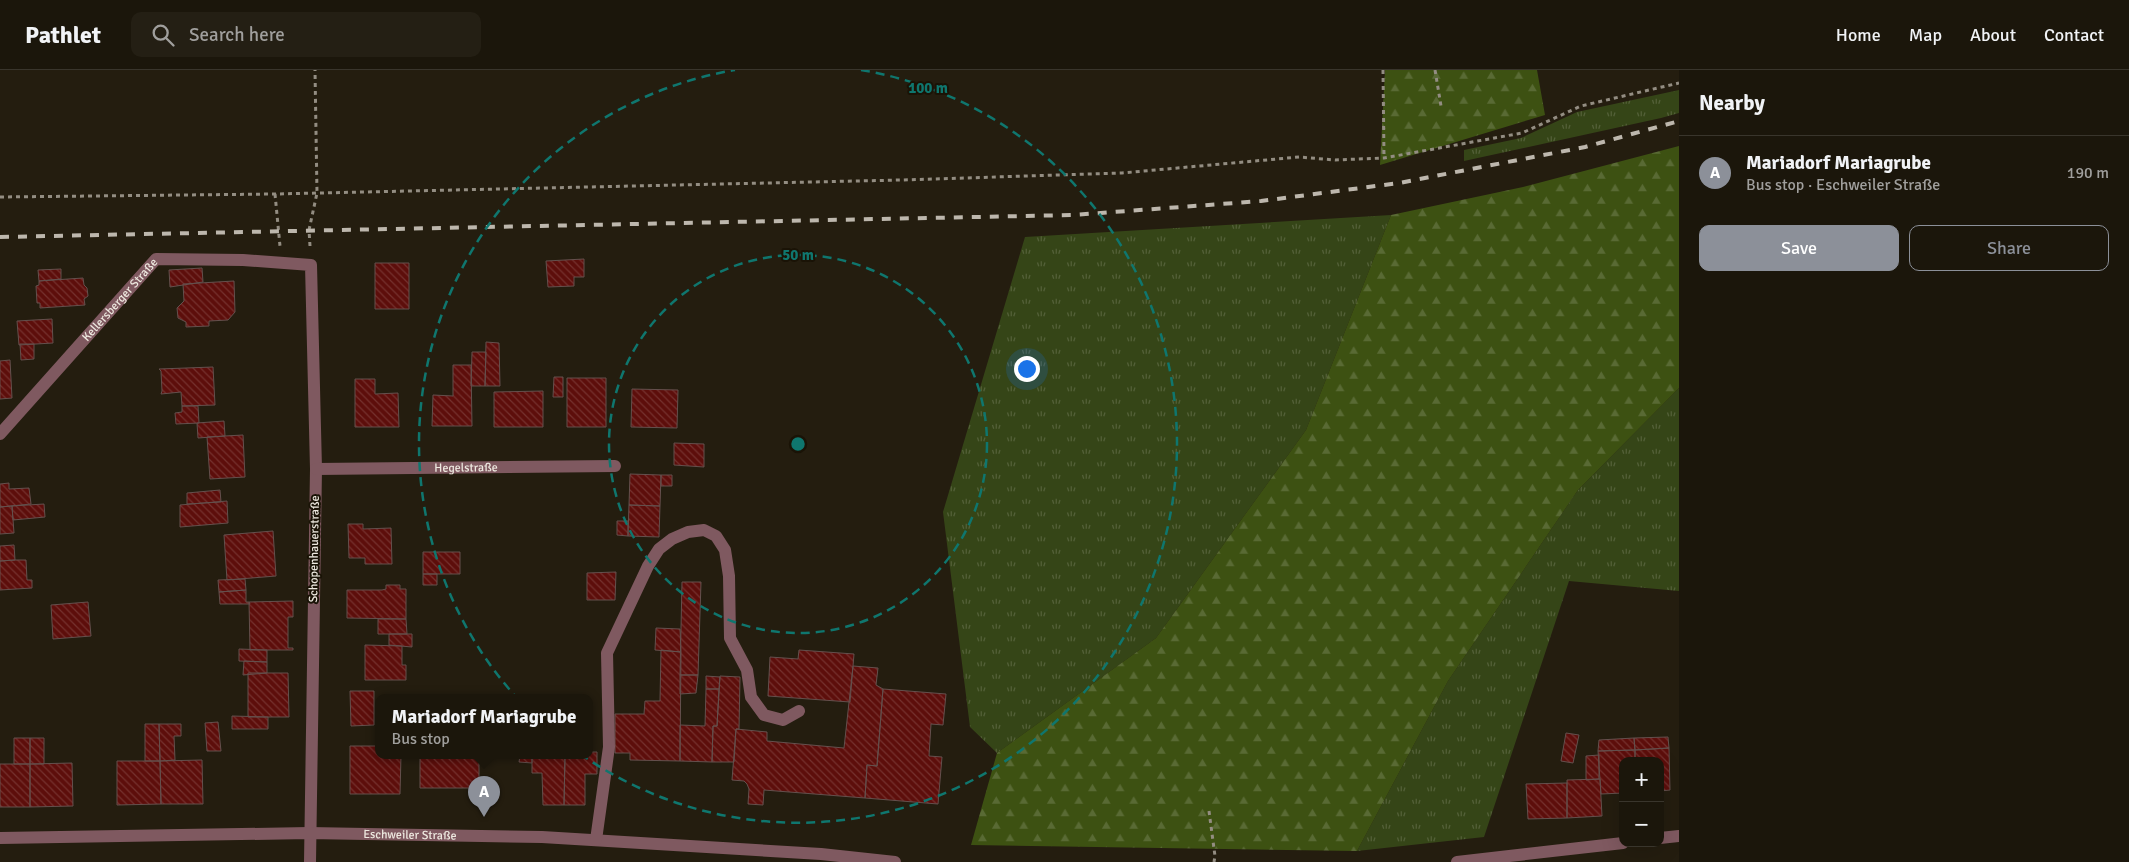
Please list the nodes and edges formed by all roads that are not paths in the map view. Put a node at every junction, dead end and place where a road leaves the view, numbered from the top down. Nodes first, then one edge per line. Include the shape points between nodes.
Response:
1 (311, 265) joint
2 (0, 434) edge
3 (616, 466) dead end
4 (316, 469) junction
5 (799, 711) dead end
6 (309, 833) junction
7 (1679, 836) edge
8 (0, 838) edge
9 (1664, 838) edge
10 (596, 840) junction
11 (1619, 843) edge
12 (820, 858) edge
13 (310, 862) edge
14 (895, 862) edge
15 (1457, 862) edge

1 - 2 street, Kellersberger Straße via 156,259
1 - 4 street, Schopenhauerstraße
3 - 4 street, Hegelstraße
4 - 6 street, Schopenhauerstraße
5 - 10 street via 783,720 764,716 751,697 747,670 730,638 729,576 725,550 716,536 704,530 672,539 648,566 607,653 609,747
6 - 8 street, Eschweiler Straße
6 - 10 street, Eschweiler Straße via 542,836
6 - 13 street, Schopenhauerstraße
7 - 9 street
10 - 12 street, Eschweiler Straße
11 - 15 street
12 - 14 street, Eschweiler Straße

